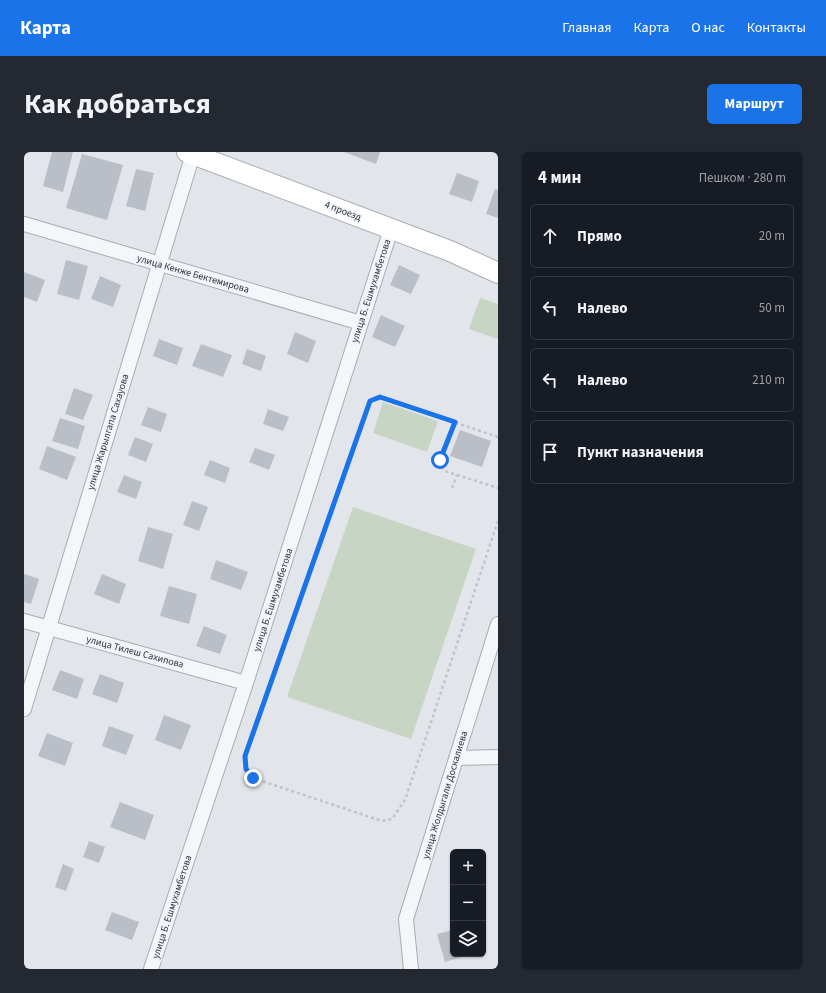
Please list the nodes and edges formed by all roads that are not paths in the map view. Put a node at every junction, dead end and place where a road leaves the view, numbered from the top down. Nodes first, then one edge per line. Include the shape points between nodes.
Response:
1 (190, 153) edge
2 (24, 224) edge
3 (391, 229) junction
4 (159, 264) junction
5 (498, 273) edge
6 (361, 323) junction
7 (24, 621) edge
8 (498, 624) edge
9 (49, 628) junction
10 (246, 682) junction
11 (24, 709) edge
12 (498, 757) edge
13 (456, 758) junction
14 (151, 969) edge
15 (411, 969) edge

1 - 3 street, 4 проезд
1 - 4 street, улица Жарылгапа Сахауова
2 - 4 street, улица Кенже Бектемирова
3 - 5 street, 4 проезд via 450,251
3 - 6 street, улица Б. Ешмухамбетова
4 - 6 street, улица Кенже Бектемирова
4 - 9 street, улица Жарылгапа Сахауова
6 - 10 street, улица Б. Ешмухамбетова
7 - 9 street, улица Тилеш Сахипова
8 - 13 street, улица Жолдыгали Доскалиева
9 - 10 street, улица Тилеш Сахипова
9 - 11 street, улица Жарылгапа Сахауова
10 - 14 street, улица Б. Ешмухамбетова
12 - 13 street
13 - 15 street, улица Жолдыгали Доскалиева via 406,919

